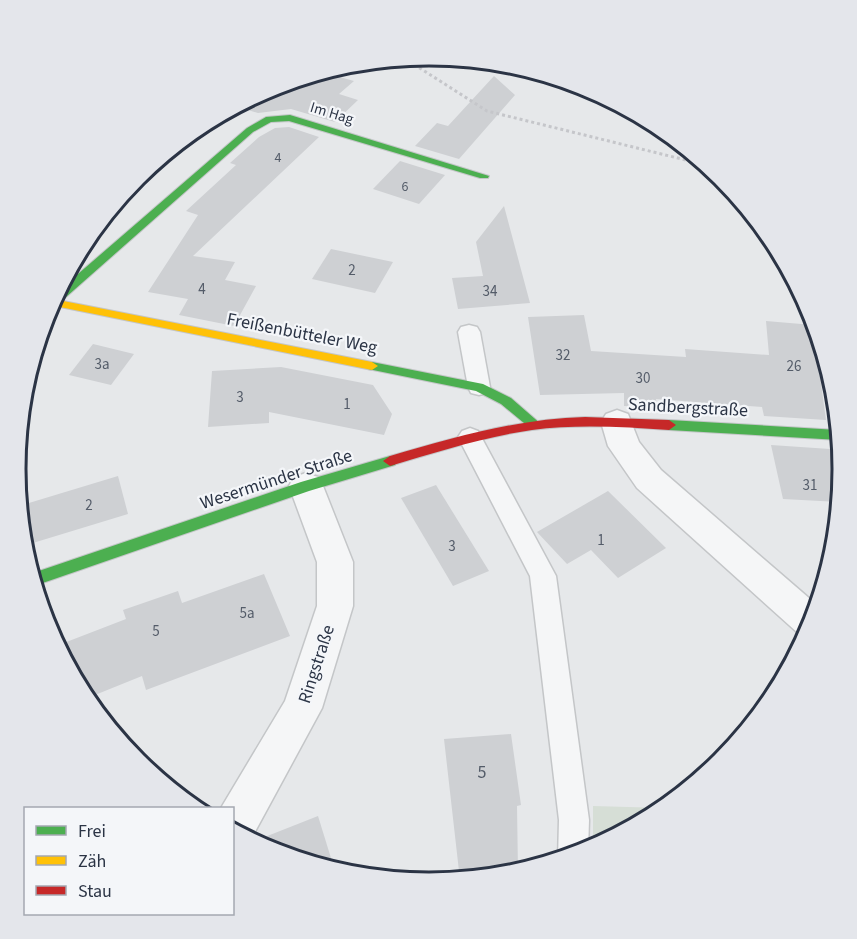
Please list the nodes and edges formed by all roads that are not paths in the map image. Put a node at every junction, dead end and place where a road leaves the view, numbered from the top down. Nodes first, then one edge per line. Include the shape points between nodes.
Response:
1 (484, 176) dead end
2 (69, 287) edge
3 (61, 304) edge
4 (469, 333) dead end
5 (479, 387) junction
6 (617, 422) junction
7 (535, 425) junction
8 (830, 435) edge
9 (470, 437) junction
10 (306, 486) junction
11 (40, 577) edge
12 (804, 616) edge
13 (236, 824) edge
14 (573, 846) edge

1 - 2 street, Im Hag via 290,118 270,119 250,130
3 - 5 street, Freißenbütteler Weg
4 - 5 lane
5 - 7 street, Freißenbütteler Weg via 506,401
6 - 7 street, Sandbergstraße
6 - 8 street, Sandbergstraße
6 - 12 street via 624,446 648,479
7 - 9 street, Wesermünder Straße
9 - 10 street, Wesermünder Straße
9 - 14 lane via 543,576 574,820
10 - 11 street, Wesermünder Straße
10 - 13 street, Ringstraße via 335,561 335,606 302,708

